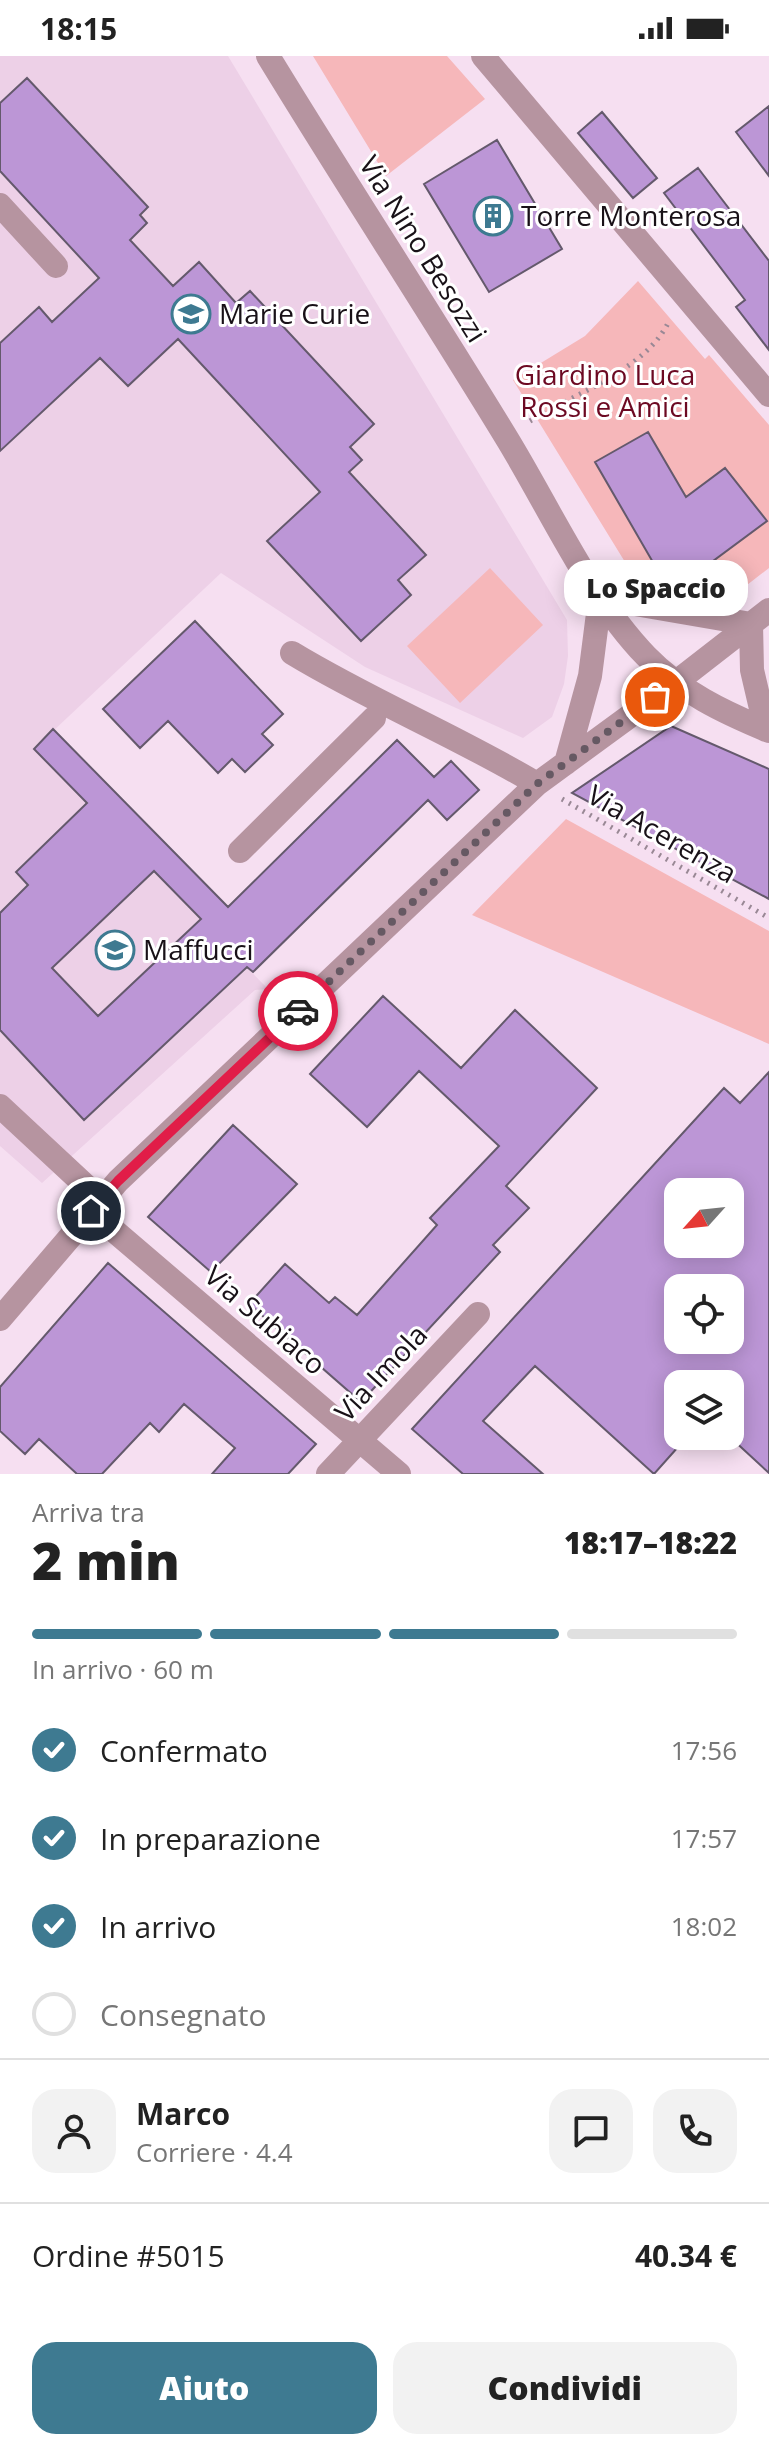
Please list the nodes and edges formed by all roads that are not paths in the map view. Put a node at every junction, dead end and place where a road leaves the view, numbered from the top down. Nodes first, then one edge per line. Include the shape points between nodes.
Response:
1 (268, 56) edge
2 (483, 56) edge
3 (0, 205) edge
4 (56, 266) dead end
5 (769, 395) edge
6 (600, 598) junction
7 (760, 617) edge
8 (292, 653) dead end
9 (675, 683) junction
10 (374, 718) dead end
11 (768, 731) edge
12 (566, 763) junction
13 (537, 784) junction
14 (240, 851) dead end
15 (0, 1106) edge
16 (96, 1206) junction
17 (478, 1314) dead end
18 (0, 1319) edge
19 (359, 1440) junction
20 (328, 1474) edge
21 (399, 1474) edge

1 - 6 street, Via Nino Besozzi
2 - 5 street
3 - 4 street
6 - 7 street
6 - 9 street, Via Nino Besozzi
6 - 12 street via 590,676
7 - 9 street
7 - 11 street via 752,670
8 - 13 street
9 - 11 street, Via Nino Besozzi
9 - 12 street
10 - 14 street
12 - 13 street
13 - 16 street
15 - 16 street, Via Subiaco
16 - 18 street
16 - 19 street, Via Subiaco
17 - 19 street, Via Imola
19 - 20 street, Via Imola
19 - 21 street, Via Subiaco

